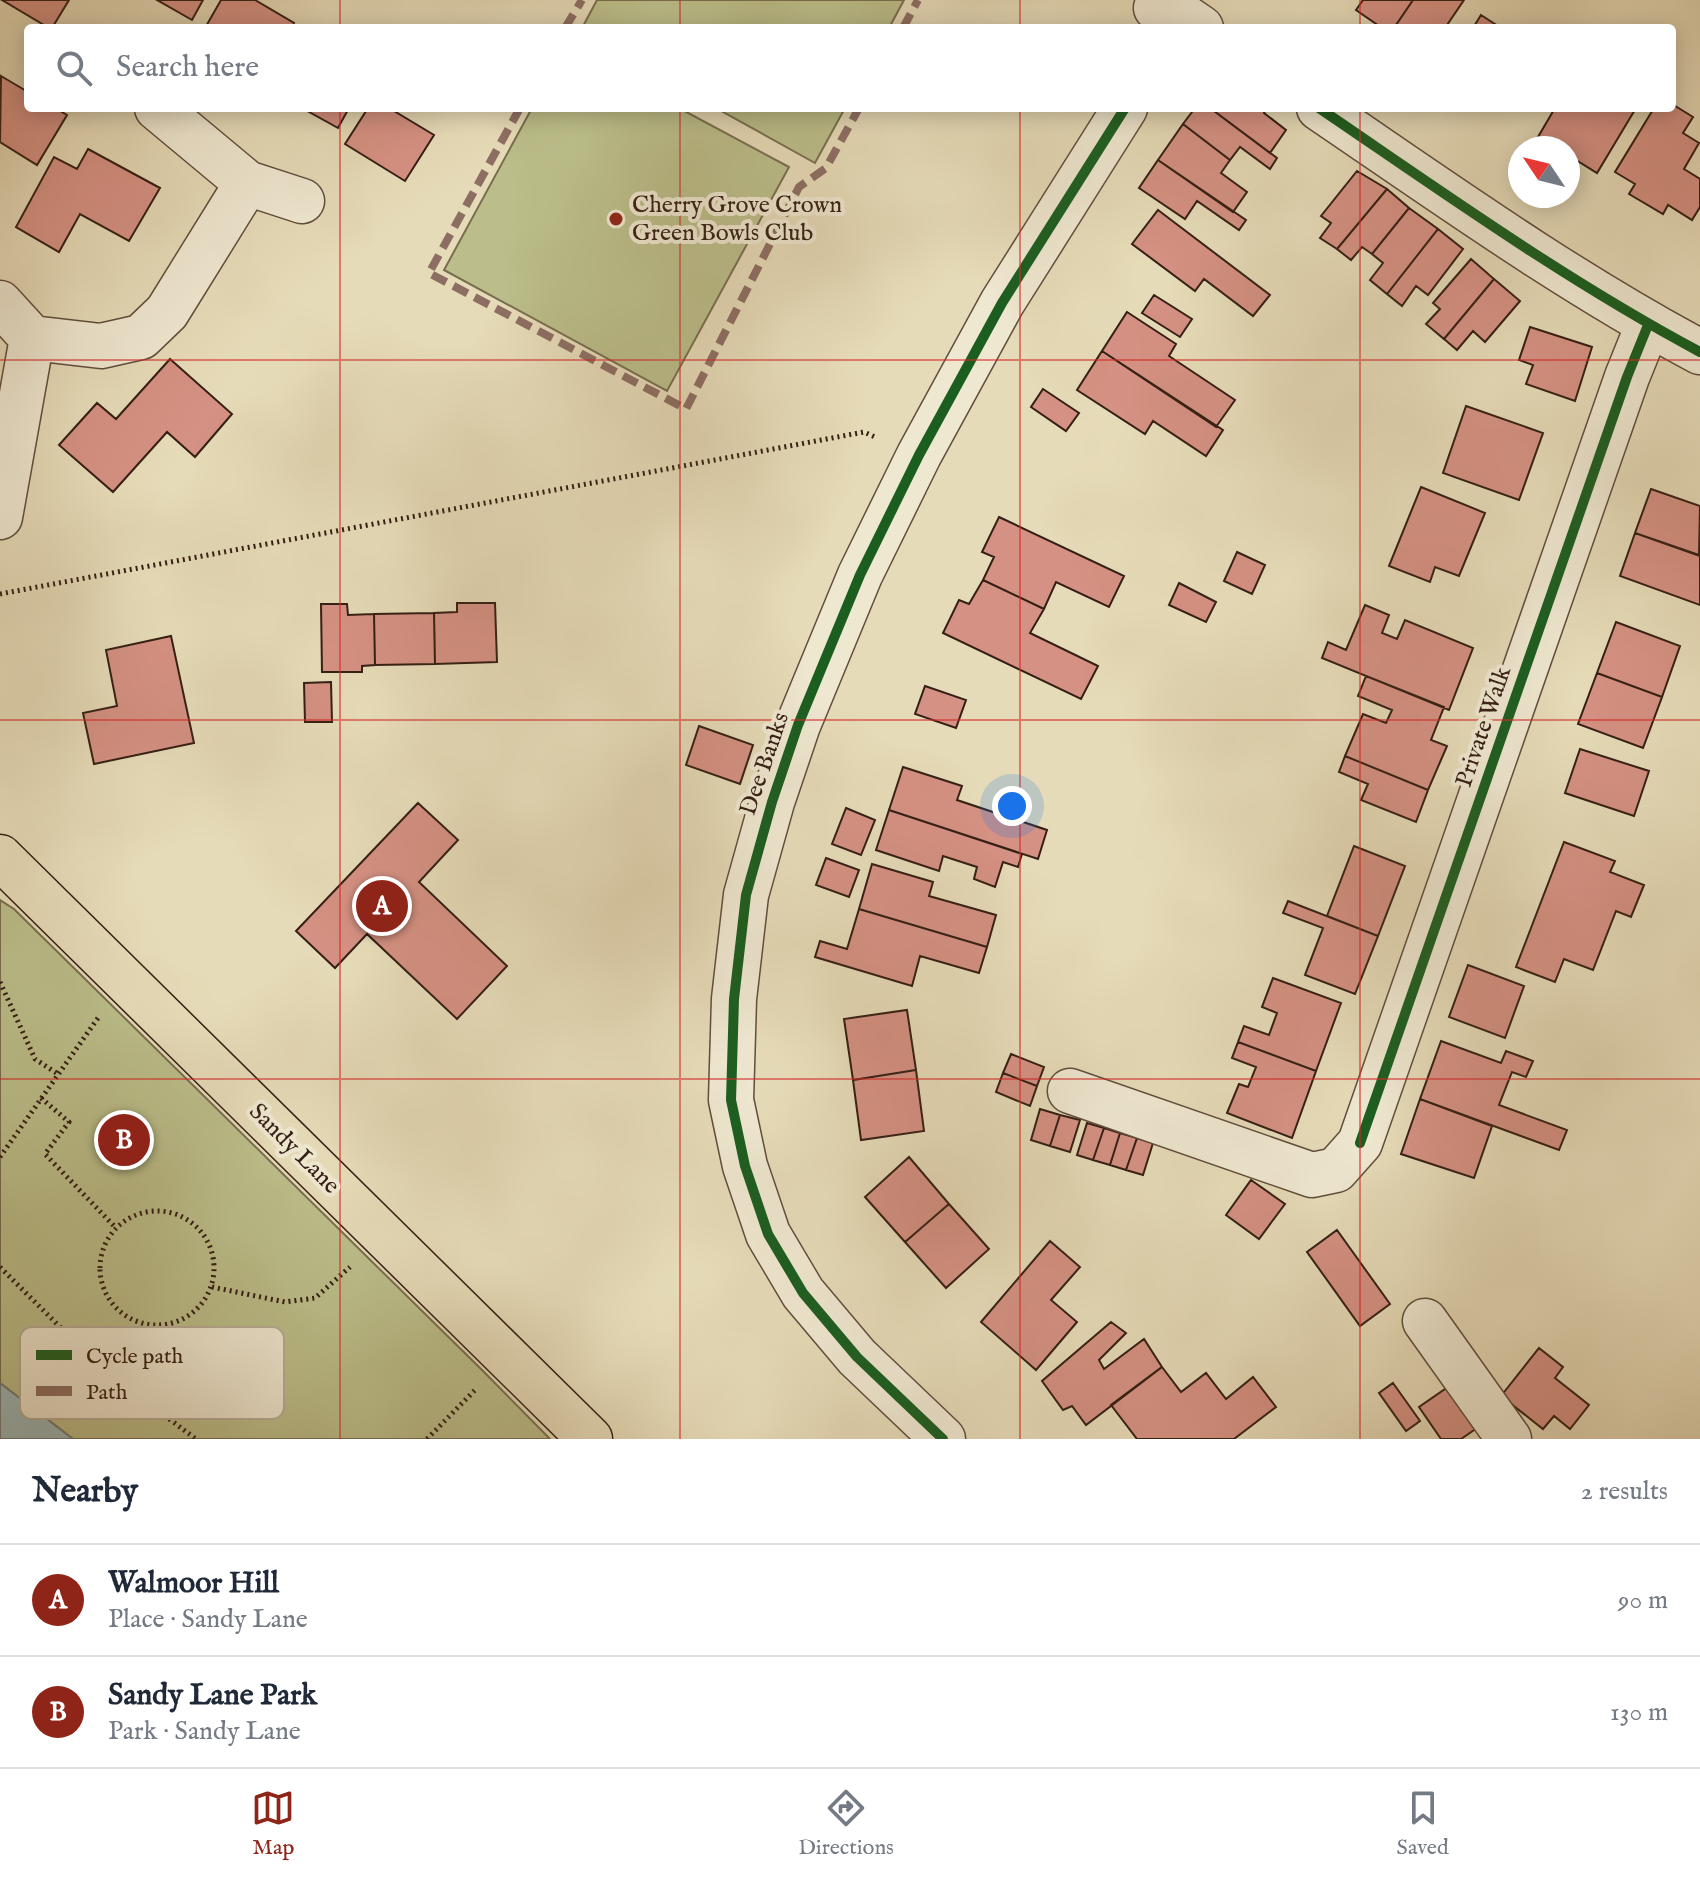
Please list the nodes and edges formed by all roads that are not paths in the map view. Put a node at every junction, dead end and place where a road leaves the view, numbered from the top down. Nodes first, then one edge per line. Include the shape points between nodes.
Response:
1 (1154, 12) edge
2 (1195, 24) edge
3 (162, 112) edge
4 (1122, 112) edge
5 (1325, 112) edge
6 (247, 183) junction
7 (302, 201) dead end
8 (0, 303) edge
9 (1648, 325) junction
10 (32, 338) junction
11 (1700, 352) edge
12 (0, 517) edge
13 (0, 857) edge
14 (1070, 1091) dead end
15 (1425, 1321) dead end
16 (590, 1439) edge
17 (943, 1439) edge
18 (1509, 1439) edge

1 - 2 street
3 - 6 street
4 - 17 street, Dee Banks via 1002,303 860,575 798,725 746,895 734,999 731,1100 745,1166 768,1234 803,1293 857,1357
5 - 9 street
6 - 7 street
6 - 10 street via 167,312 141,337 101,346
8 - 10 street
9 - 11 street
9 - 14 street, Private Walk via 1360,1143 1336,1170 1312,1175
10 - 12 street
13 - 16 main road, Sandy Lane
15 - 18 street

